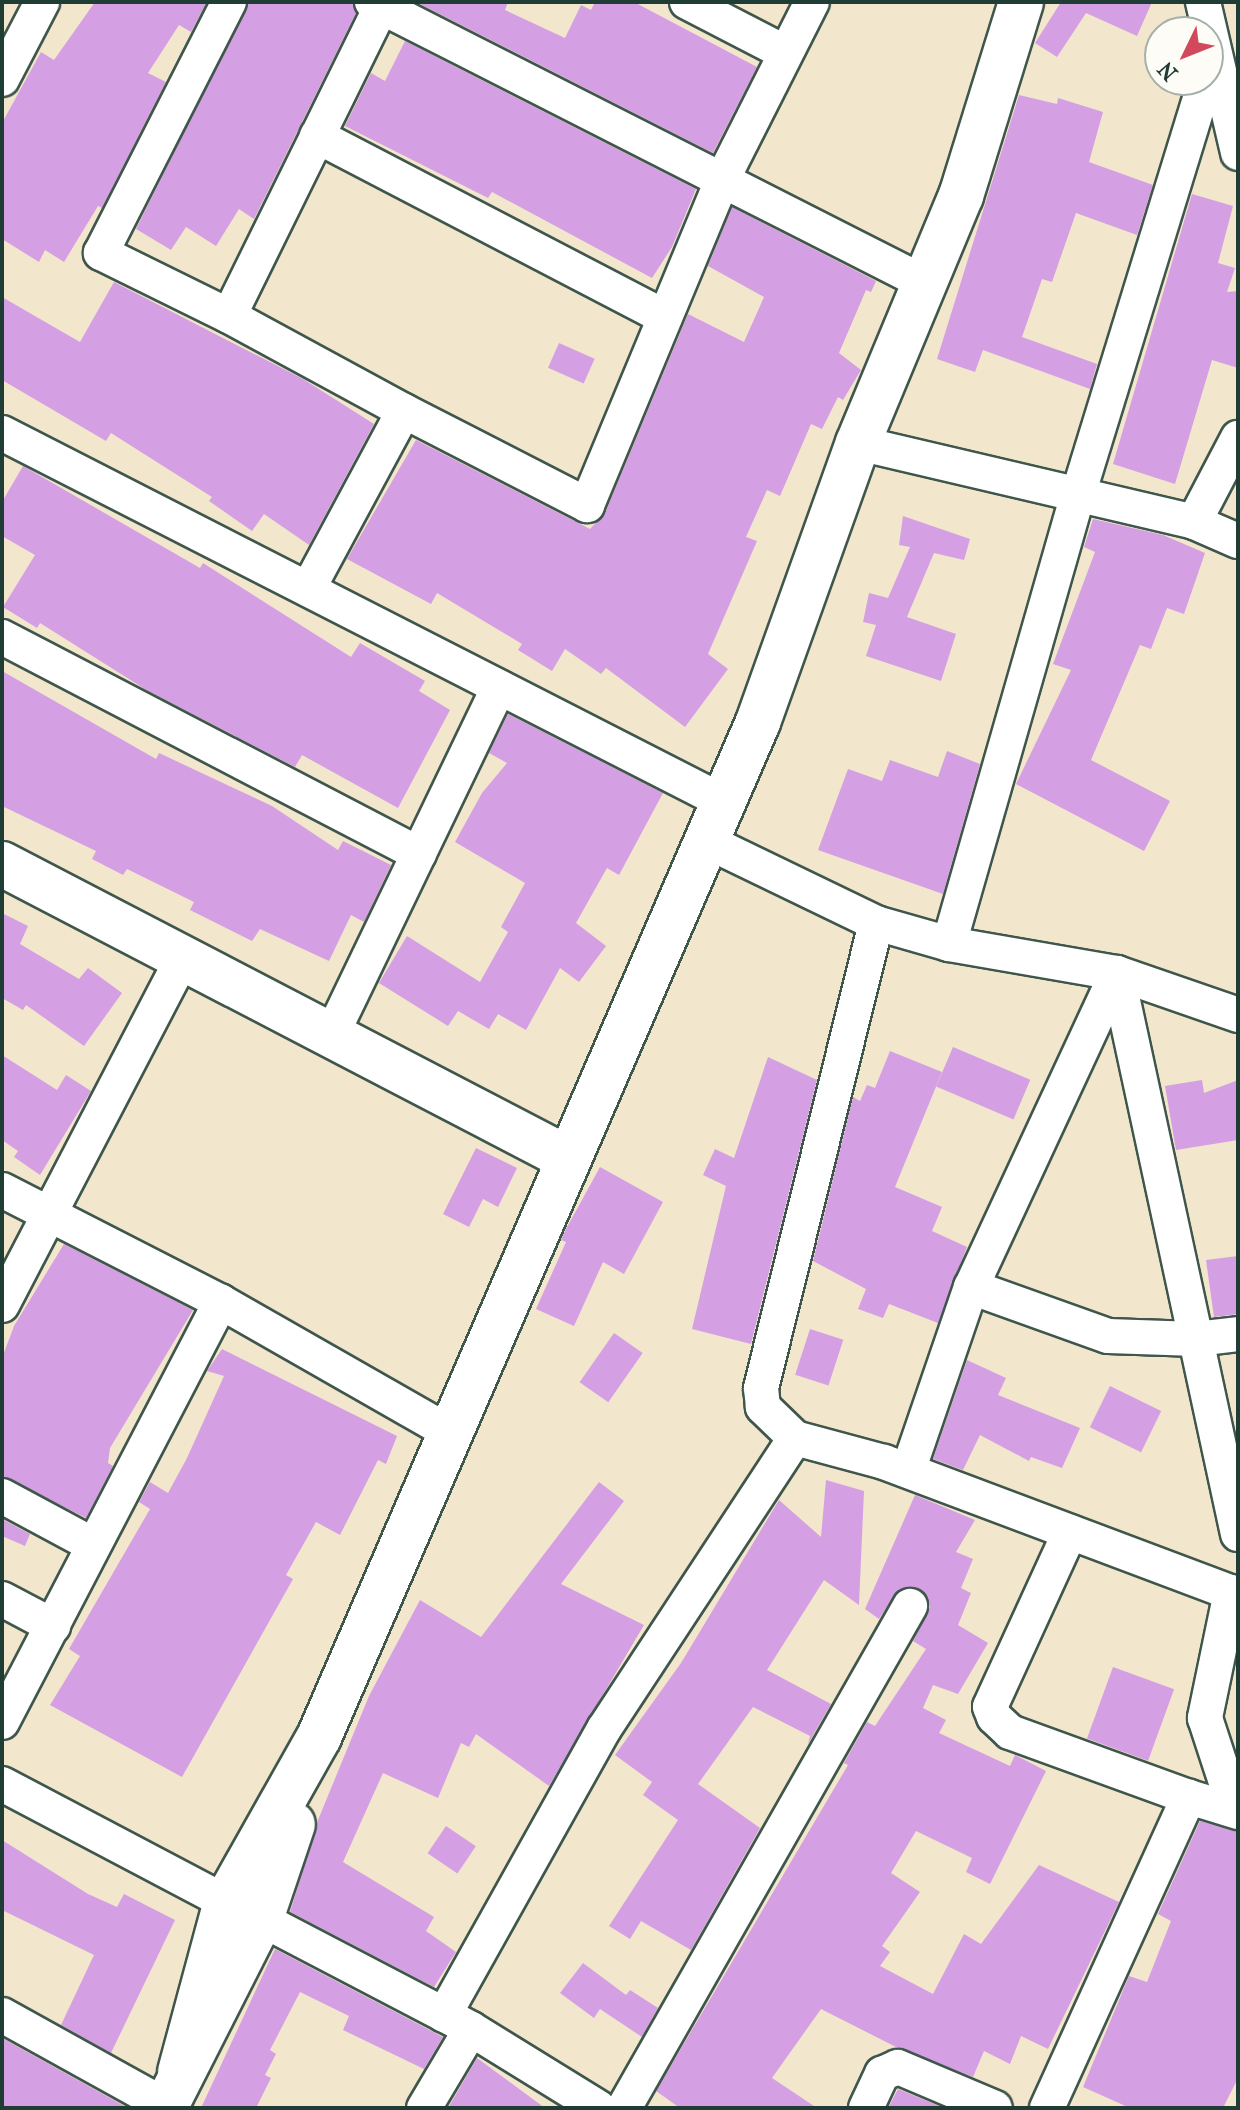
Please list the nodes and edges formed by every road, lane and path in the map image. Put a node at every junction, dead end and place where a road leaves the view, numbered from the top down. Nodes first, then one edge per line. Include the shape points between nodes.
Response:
1 (42, 2) edge
2 (229, 2) edge
3 (687, 2) edge
4 (812, 2) edge
5 (1018, 3) edge
6 (377, 4) edge
7 (786, 53) junction
8 (2, 79) edge
9 (1201, 96) edge
10 (1223, 96) edge
11 (317, 136) junction
12 (1238, 153) edge
13 (722, 180) junction
14 (927, 284) junction
15 (229, 316) junction
16 (665, 317) junction
17 (404, 411) junction
18 (1238, 438) edge
19 (858, 443) junction
20 (7, 446) edge
21 (1078, 495) junction
22 (1194, 522) junction
23 (1238, 541) edge
24 (308, 589) junction
25 (2, 637) edge
26 (499, 687) junction
27 (724, 802) junction
28 (706, 841) junction
29 (419, 854) junction
30 (2, 864) edge
31 (2, 885) edge
32 (876, 923) junction
33 (949, 944) junction
34 (1117, 973) junction
35 (174, 975) junction
36 (1238, 1015) edge
37 (331, 1036) junction
38 (565, 1169) junction
39 (2, 1190) edge
40 (50, 1214) junction
41 (971, 1287) junction
42 (221, 1302) junction
43 (2, 1305) edge
44 (1238, 1334) edge
45 (1196, 1339) junction
46 (451, 1433) junction
47 (795, 1438) junction
48 (908, 1471) junction
49 (2, 1496) edge
50 (1070, 1532) junction
51 (1238, 1534) edge
52 (93, 1545) junction
53 (1235, 1594) edge
54 (2, 1599) edge
55 (910, 1606) dead end
56 (53, 1626) junction
57 (2, 1722) edge
58 (2, 1784) edge
59 (1189, 1797) junction
60 (1236, 1811) edge
61 (244, 1911) junction
62 (2, 2015) edge
63 (458, 2022) junction
64 (170, 2095) edge
65 (424, 2108) edge
66 (599, 2108) edge
67 (624, 2108) edge
68 (866, 2108) edge
69 (995, 2108) edge
70 (1047, 2108) edge

1 - 8 street
2 - 15 street via 101,253
3 - 7 street
4 - 7 street
5 - 14 street via 961,196
6 - 11 street
6 - 13 street
7 - 13 street
9 - 21 street
10 - 12 street
11 - 15 street
11 - 16 street
13 - 14 street
13 - 16 street
14 - 19 street
15 - 17 street
16 - 17 street via 587,505
17 - 24 street
18 - 22 street
19 - 21 street
19 - 27 street
20 - 24 street
21 - 22 street
21 - 33 street
22 - 23 street
24 - 26 street
25 - 29 street
26 - 27 street
26 - 29 street
27 - 28 street
28 - 32 street
28 - 38 street
29 - 37 street
30 - 37 street
31 - 35 street
32 - 33 street
32 - 47 street via 761,1388 763,1407
33 - 34 street
34 - 36 street
34 - 41 street
34 - 45 street
35 - 38 street
35 - 40 street
37 - 38 street
38 - 46 street
39 - 40 street
40 - 42 street
40 - 43 street
41 - 45 street via 1108,1336
41 - 48 street
42 - 46 street
42 - 52 street
44 - 45 street
45 - 51 street
46 - 61 street
47 - 48 street
47 - 63 street via 604,1729
48 - 50 street
49 - 52 street
50 - 53 street
50 - 59 street via 990,1707 994,1717 1010,1732
52 - 56 street
53 - 60 street via 1205,1718
54 - 56 street
55 - 67 street
56 - 57 street
58 - 61 street
59 - 60 street
59 - 70 street
61 - 63 street
61 - 64 street
62 - 64 street
63 - 65 street
63 - 66 street
68 - 69 street via 882,2074 898,2067

